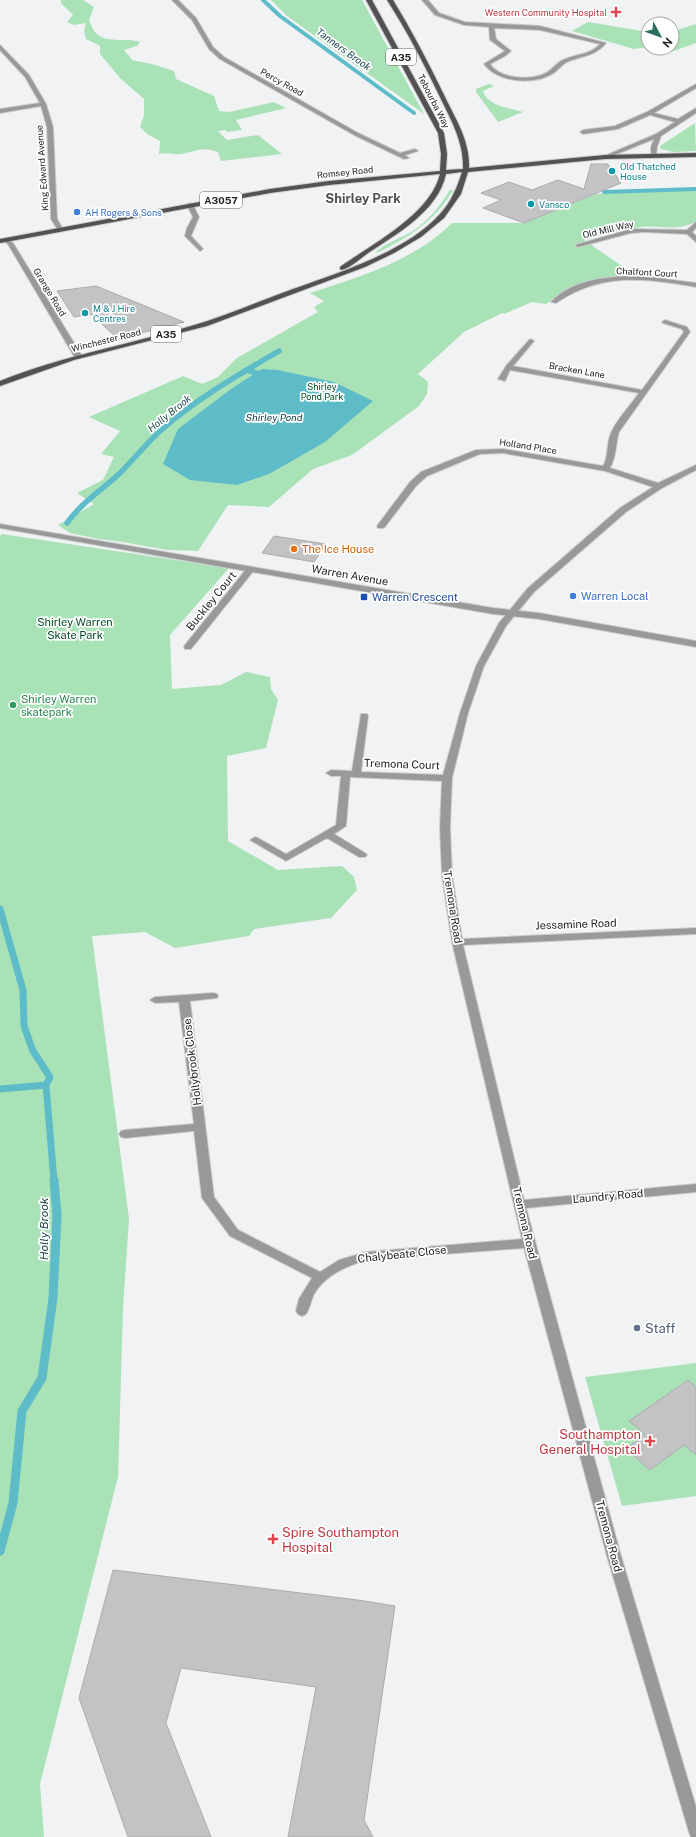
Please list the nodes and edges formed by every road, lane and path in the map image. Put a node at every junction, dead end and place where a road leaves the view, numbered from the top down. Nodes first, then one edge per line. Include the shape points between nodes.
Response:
1 (175, 0) edge
2 (369, 0) edge
3 (390, 0) edge
4 (425, 0) edge
5 (491, 26) junction
6 (0, 46) edge
7 (696, 86) edge
8 (43, 104) junction
9 (696, 110) edge
10 (0, 111) edge
11 (649, 113) junction
12 (679, 121) junction
13 (583, 132) dead end
14 (658, 135) junction
15 (415, 152) dead end
16 (696, 155) edge
17 (654, 156) junction
18 (605, 157) junction
19 (466, 169) junction
20 (443, 172) junction
21 (190, 205) junction
22 (696, 224) edge
23 (60, 229) junction
24 (689, 232) junction
25 (3, 240) edge
26 (696, 240) edge
27 (578, 245) dead end
28 (200, 249) dead end
29 (330, 277) junction
30 (696, 285) edge
31 (554, 302) dead end
32 (665, 322) dead end
33 (687, 332) junction
34 (696, 332) edge
35 (531, 341) dead end
36 (76, 353) junction
37 (508, 367) junction
38 (502, 379) dead end
39 (0, 384) edge
40 (643, 392) junction
41 (696, 467) edge
42 (605, 469) junction
43 (659, 486) junction
44 (0, 526) edge
45 (381, 526) dead end
46 (251, 569) junction
47 (512, 613) junction
48 (696, 644) edge
49 (188, 647) dead end
50 (364, 716) dead end
51 (331, 773) dead end
52 (351, 774) junction
53 (447, 778) junction
54 (327, 834) junction
55 (255, 840) dead end
56 (362, 855) dead end
57 (696, 931) edge
58 (457, 942) junction
59 (212, 996) dead end
60 (184, 998) junction
61 (155, 1000) dead end
62 (199, 1127) junction
63 (125, 1134) dead end
64 (696, 1188) edge
65 (521, 1204) junction
66 (529, 1243) junction
67 (320, 1277) junction
68 (302, 1311) dead end
69 (696, 1832) edge

1 - 15 street, Percy Road via 194,19 211,48 222,58 361,136 403,156
2 - 20 main road, Tebourba Way / A35 via 440,133 444,144
3 - 19 main road, Tebourba Way / A35 via 422,54 457,126 465,152
4 - 5 street via 442,17
5 - 5 street via 540,28 603,43 594,51 558,64 544,77 514,78 497,73 488,67 487,64 508,51 493,40
6 - 8 street, King Edward Avenue via 27,76
7 - 11 street
8 - 10 street
8 - 23 street, King Edward Avenue via 50,127 54,219
9 - 12 street
11 - 12 street
11 - 13 street via 616,128
12 - 14 street
14 - 17 street
14 - 18 street
16 - 17 main road, Romsey Road / A3057
17 - 18 main road, Romsey Road / A3057
18 - 19 main road, Romsey Road / A3057
19 - 20 main road, Romsey Road / A3057
19 - 29 main road, Winchester Road / A35 via 453,202 430,227 414,239 376,259
20 - 21 main road, Romsey Road / A3057 via 314,185
20 - 29 main road, Winchester Road / A35 via 436,191 418,212
21 - 23 main road, Romsey Road / A3057
21 - 28 street via 196,217 188,236
22 - 24 street
23 - 25 main road, Romsey Road / A3057
24 - 26 street
24 - 27 street, Old Mill Way via 645,230
25 - 36 street, Grange Road via 10,244
29 - 36 main road, Winchester Road / A35 via 194,327
30 - 31 street, Chalfont Court via 616,278 573,289
32 - 33 street via 685,328
33 - 34 street
33 - 40 street
35 - 37 street
36 - 39 main road, Winchester Road / A35
37 - 38 street
37 - 40 street, Bracken Lane
40 - 42 street via 615,432 611,458
41 - 43 street
42 - 43 street
42 - 45 street, Holland Place via 503,451 479,452 424,474 413,484
43 - 47 street via 603,526 531,590
44 - 46 street, Warren Avenue
46 - 47 street, Warren Avenue
46 - 49 street, Buckley Court
47 - 48 street, Warren Avenue
47 - 53 street, Tremona Road via 502,625 480,666 464,713
50 - 52 street, Tremona Court
51 - 52 street, Tremona Court
52 - 53 street, Tremona Court
52 - 54 street, Tremona Court via 341,826
53 - 58 street, Tremona Road via 447,874
54 - 55 street via 286,858
54 - 56 street
57 - 58 street, Jessamine Road
58 - 65 street, Tremona Road
59 - 60 street
60 - 61 street
60 - 62 street, Hollybrook Close
62 - 63 street
62 - 67 street, Hollybrook Close via 208,1198 234,1233
64 - 65 street, Laundry Road
65 - 66 street, Tremona Road
66 - 67 street, Chalybeate Close via 366,1256 343,1262
66 - 69 street, Tremona Road via 614,1556
67 - 68 street, Chalybeate Close via 311,1287

